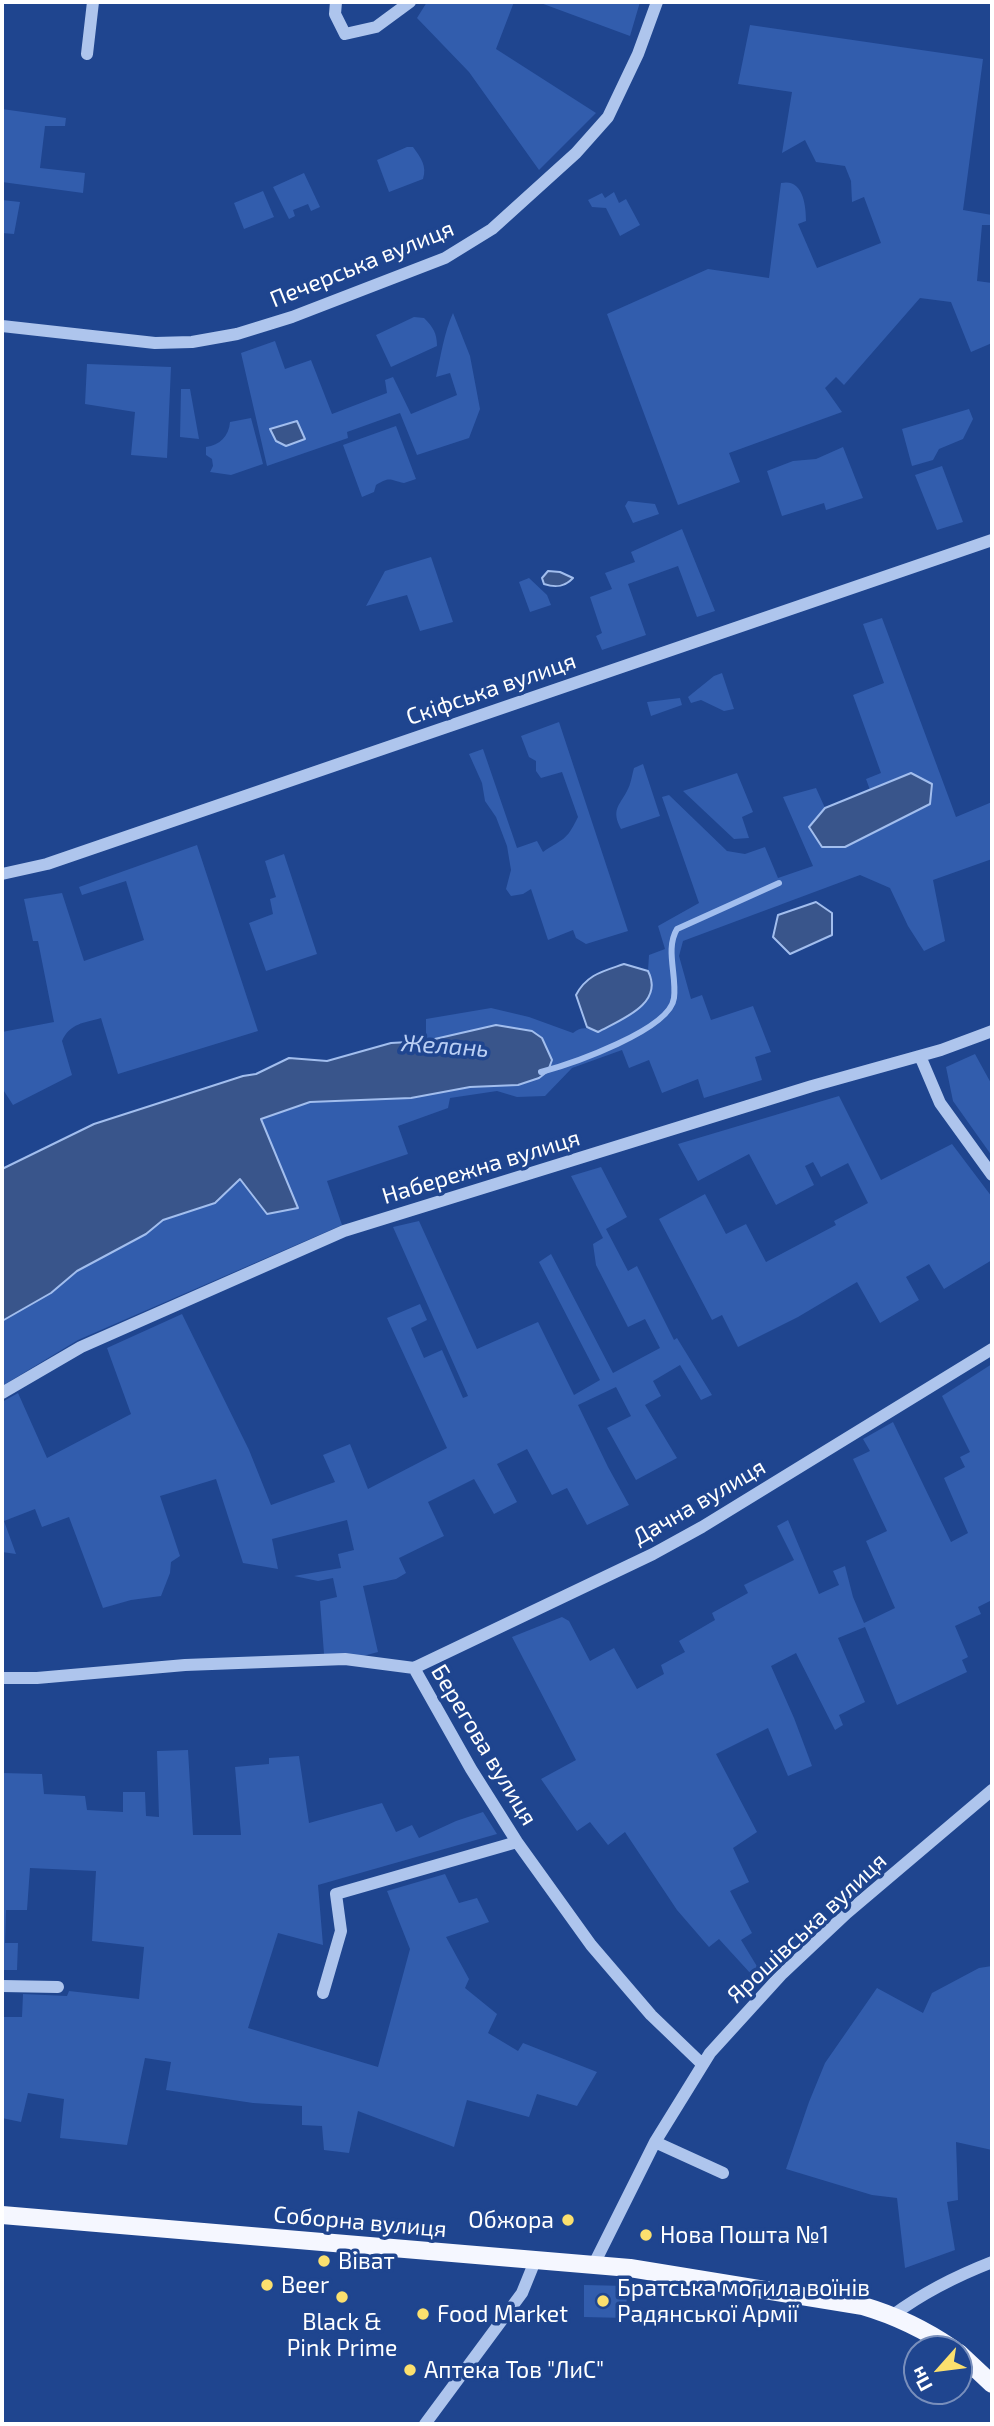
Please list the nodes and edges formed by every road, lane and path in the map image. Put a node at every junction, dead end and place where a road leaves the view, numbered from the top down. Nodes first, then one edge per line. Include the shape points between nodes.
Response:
1 (93, 2) edge
2 (336, 2) edge
3 (410, 2) edge
4 (657, 2) edge
5 (87, 54) dead end
6 (2, 326) edge
7 (992, 540) edge
8 (2, 874) edge
9 (992, 1031) edge
10 (920, 1056) junction
11 (992, 1175) edge
12 (992, 1349) edge
13 (2, 1393) edge
14 (414, 1668) junction
15 (2, 1678) edge
16 (992, 1790) edge
17 (517, 1842) junction
18 (2, 1986) edge
19 (58, 1987) dead end
20 (323, 1993) dead end
21 (702, 2064) junction
22 (655, 2142) junction
23 (723, 2173) dead end
24 (2, 2215) edge
25 (535, 2261) junction
26 (992, 2262) edge
27 (594, 2264) junction
28 (893, 2315) junction
29 (931, 2335) edge
30 (973, 2366) edge
31 (992, 2384) edge
32 (425, 2424) edge

1 - 5 street
2 - 3 street via 335,13 345,34 376,27
4 - 6 street, Печерська вулиця via 608,117 576,153 492,229 445,258 292,317 192,342 155,343
7 - 8 street, Скіфська вулиця via 47,864
9 - 10 street, Набережна вулиця
10 - 11 street via 940,1102
10 - 13 street, Набережна вулиця via 344,1231 81,1347
12 - 14 street, Дачна вулиця via 702,1527
14 - 15 street, Берегова вулиця via 345,1659
14 - 17 street, Берегова вулиця
16 - 21 street, Ярошівська вулиця via 790,1966
17 - 20 street via 336,1894 341,1931
17 - 21 street, Берегова вулиця via 591,1945 651,2015
18 - 19 street
21 - 22 street, Ярошівська вулиця
22 - 23 street
22 - 27 street, Ярошівська вулиця
24 - 25 main road, Соборна вулиця
25 - 27 main road, Соборна вулиця
25 - 32 street via 522,2293
26 - 28 street via 937,2286
27 - 28 main road, Соборна вулиця via 845,2303
28 - 29 main road, Соборна вулиця
30 - 31 main road

